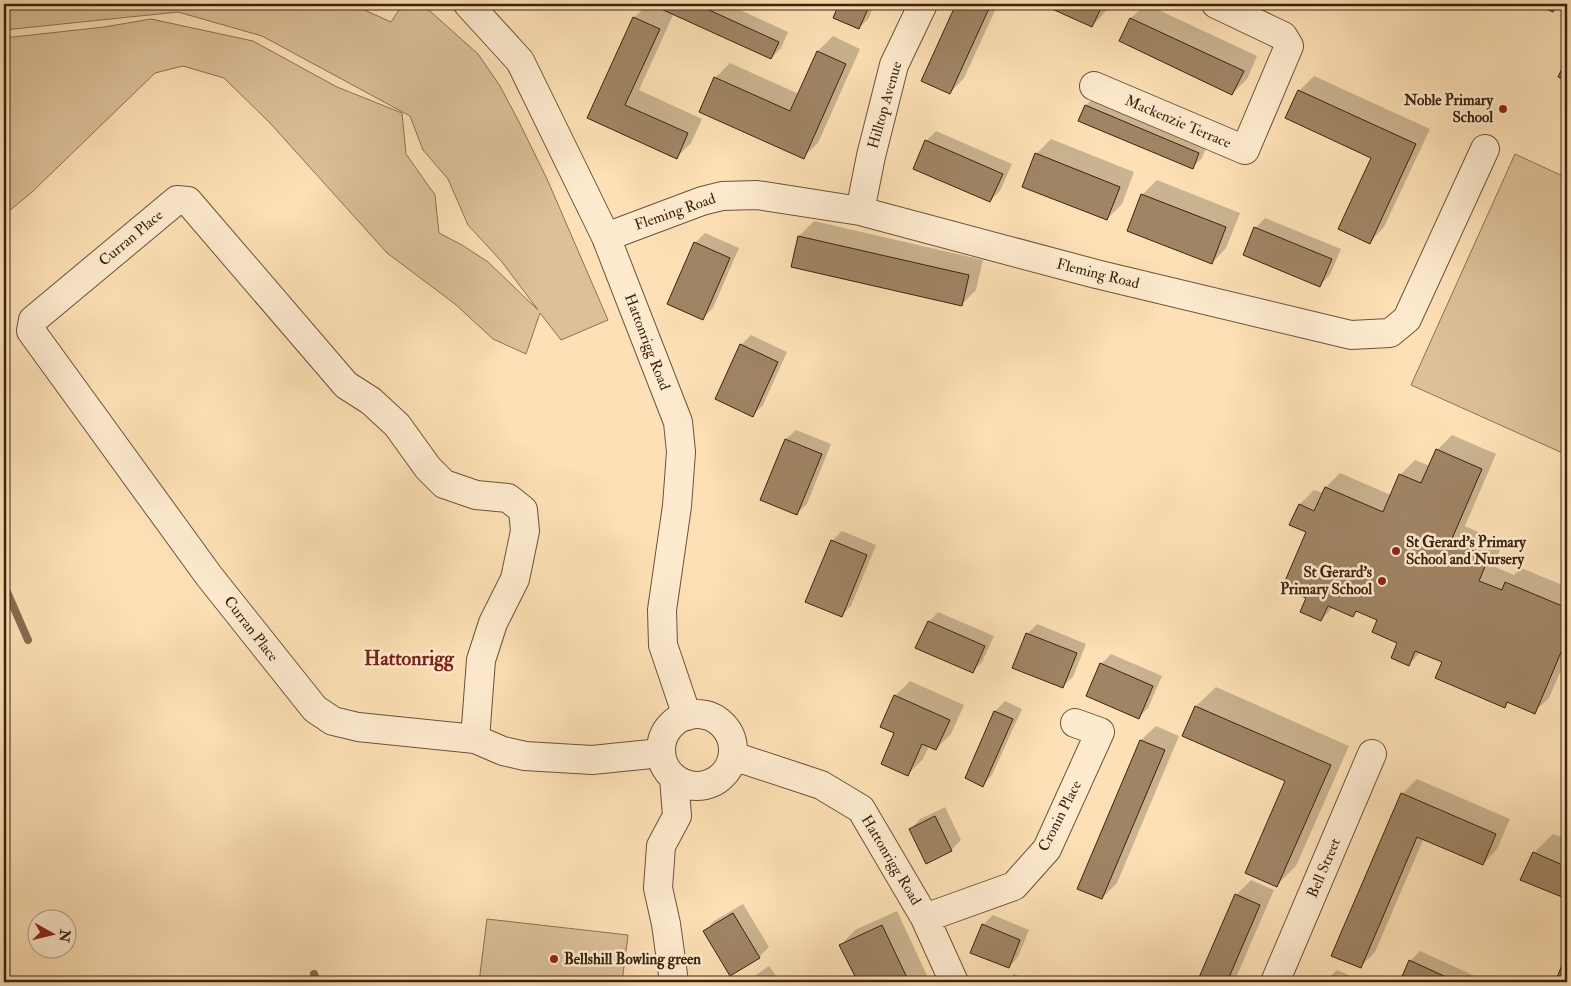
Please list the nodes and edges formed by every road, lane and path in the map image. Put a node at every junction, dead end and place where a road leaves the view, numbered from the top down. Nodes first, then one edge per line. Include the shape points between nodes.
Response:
1 (468, 4) edge
2 (923, 4) edge
3 (1216, 4) edge
4 (1094, 86) dead end
5 (1485, 149) dead end
6 (860, 211) junction
7 (606, 237) junction
8 (687, 716) junction
9 (1075, 723) dead end
10 (475, 739) junction
11 (661, 753) junction
12 (1372, 754) dead end
13 (733, 756) junction
14 (674, 778) junction
15 (925, 918) junction
16 (674, 982) edge
17 (954, 982) edge
18 (1275, 982) edge

1 - 7 street, Hattonrigg Road via 520,61
2 - 6 street, Hilltop Avenue via 894,65 870,156
3 - 4 street, Mackenzie Terrace via 1282,36 1289,46 1245,150
5 - 6 street, Fleming Road via 1407,319 1390,334 1351,335 1096,274
6 - 7 street, Fleming Road via 757,195 722,196
7 - 8 street, Hattonrigg Road via 678,422 682,452 662,610 662,646
8 - 11 street via 672,724 662,740
8 - 13 street via 699,714 719,722 733,743
9 - 15 street, Cronin Place via 1100,732 1047,849 1014,886
10 - 10 street, Curran Place via 358,727 332,721 315,709 209,576 32,331 33,320 177,200 188,201 346,385 371,400 397,425 428,468 444,484 476,495 508,498 523,510 525,531 514,579 493,623 481,660
10 - 11 street, Curran Place via 525,756 592,760
11 - 14 street via 664,765
12 - 18 street, Bell Street
13 - 14 street via 729,768 714,782 703,786 688,785
13 - 15 street, Hattonrigg Road via 821,785 861,809
14 - 16 street via 677,816 661,846 658,888
15 - 17 street, Hattonrigg Road

